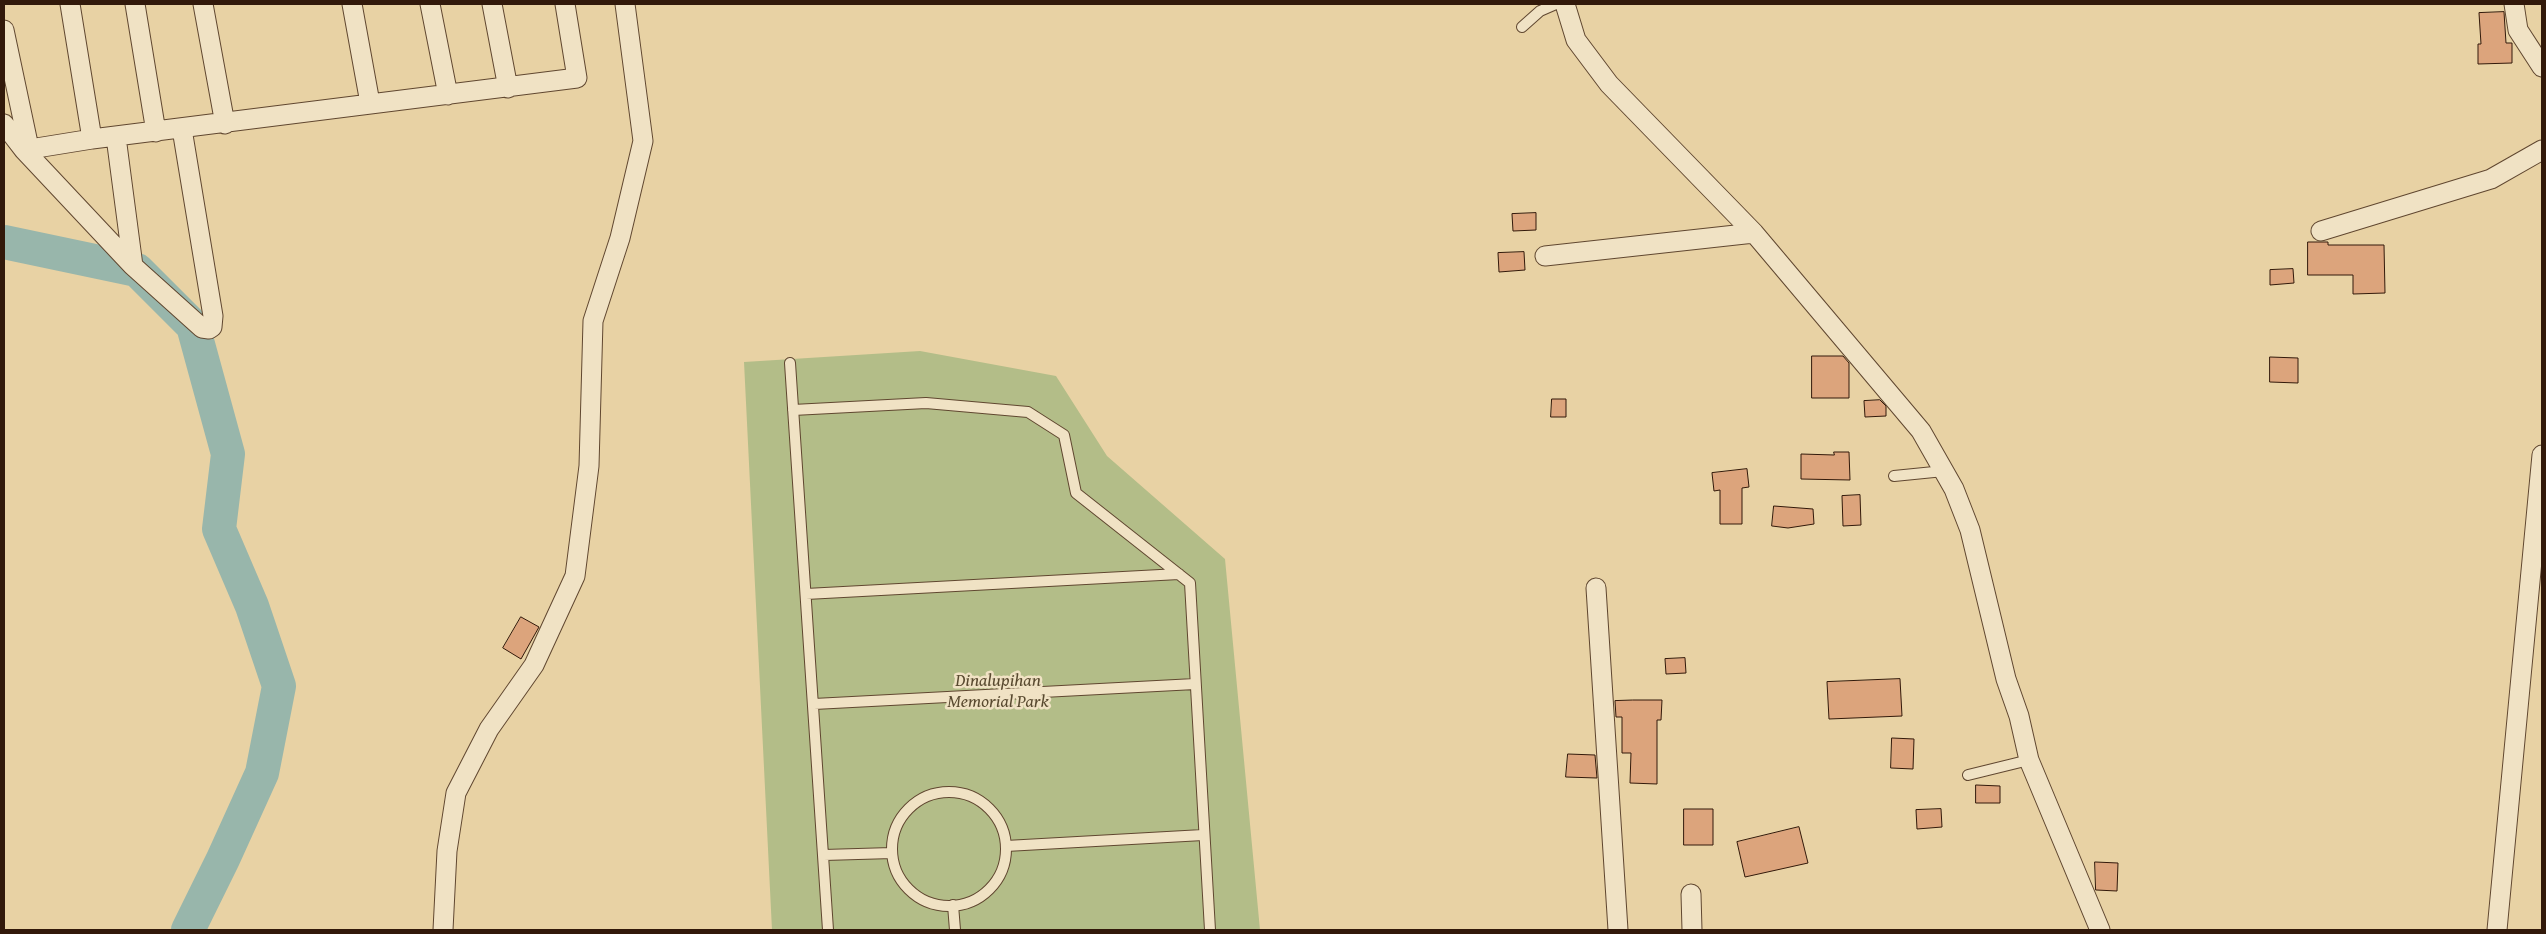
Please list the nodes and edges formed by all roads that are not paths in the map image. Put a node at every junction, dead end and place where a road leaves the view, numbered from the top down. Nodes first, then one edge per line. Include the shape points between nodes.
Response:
1 (70, 4) edge
2 (135, 4) edge
3 (203, 4) edge
4 (352, 4) edge
5 (430, 4) edge
6 (492, 4) edge
7 (566, 4) edge
8 (625, 4) edge
9 (1556, 4) edge
10 (1565, 4) edge
11 (2514, 4) edge
12 (1522, 27) dead end
13 (4, 30) edge
14 (2542, 67) edge
15 (508, 88) junction
16 (448, 95) junction
17 (370, 103) junction
18 (4, 124) edge
19 (225, 124) junction
20 (182, 129) junction
21 (156, 132) junction
22 (116, 136) junction
23 (92, 139) junction
24 (27, 149) junction
25 (2542, 150) edge
26 (2321, 231) dead end
27 (1754, 233) junction
28 (1544, 256) dead end
29 (133, 266) junction
30 (790, 363) dead end
31 (793, 410) junction
32 (2542, 455) edge
33 (1944, 471) junction
34 (1894, 476) dead end
35 (1179, 574) junction
36 (1596, 588) dead end
37 (806, 594) junction
38 (1195, 684) junction
39 (814, 704) junction
40 (2029, 760) junction
41 (1968, 774) dead end
42 (1203, 835) junction
43 (1006, 846) junction
44 (892, 853) junction
45 (824, 855) junction
46 (1691, 894) dead end
47 (953, 905) junction
48 (442, 930) edge
49 (828, 930) edge
50 (955, 930) edge
51 (1210, 930) edge
52 (1618, 930) edge
53 (1692, 930) edge
54 (2100, 930) edge
55 (2496, 930) edge

1 - 23 street
2 - 21 street
3 - 19 street
4 - 17 street
5 - 16 street
6 - 15 street
7 - 15 street via 577,78
8 - 48 street via 643,141 620,238 593,321 589,466 575,576 534,665 489,729 456,793 447,851
9 - 12 lane
10 - 27 street via 1576,40 1609,84
11 - 14 street via 2518,30
13 - 24 street
15 - 16 street
16 - 17 street
17 - 19 street
18 - 24 street
19 - 20 street
20 - 21 street
20 - 29 street via 213,316 212,327 202,328
21 - 22 street
22 - 23 street
22 - 29 street
23 - 24 street
24 - 29 street
25 - 26 street via 2491,179
27 - 28 street
27 - 33 street via 1921,431
30 - 31 lane
31 - 35 lane via 926,402 1028,412 1064,435 1076,493
31 - 37 lane
32 - 55 street
33 - 34 lane
33 - 40 street via 1970,530
35 - 37 lane
35 - 38 lane via 1190,583
36 - 52 street
37 - 39 lane
38 - 39 lane
38 - 42 lane
39 - 45 lane
40 - 41 lane
40 - 54 street
42 - 43 lane
42 - 51 lane
43 - 44 lane via 1006,836 997,816 983,801 964,792 939,792 916,800 899,818 891,841
43 - 47 lane via 1007,857 1000,877 985,894 966,904
44 - 45 lane
44 - 47 lane via 893,865 905,887 922,900
45 - 49 lane
46 - 53 street
47 - 50 lane

